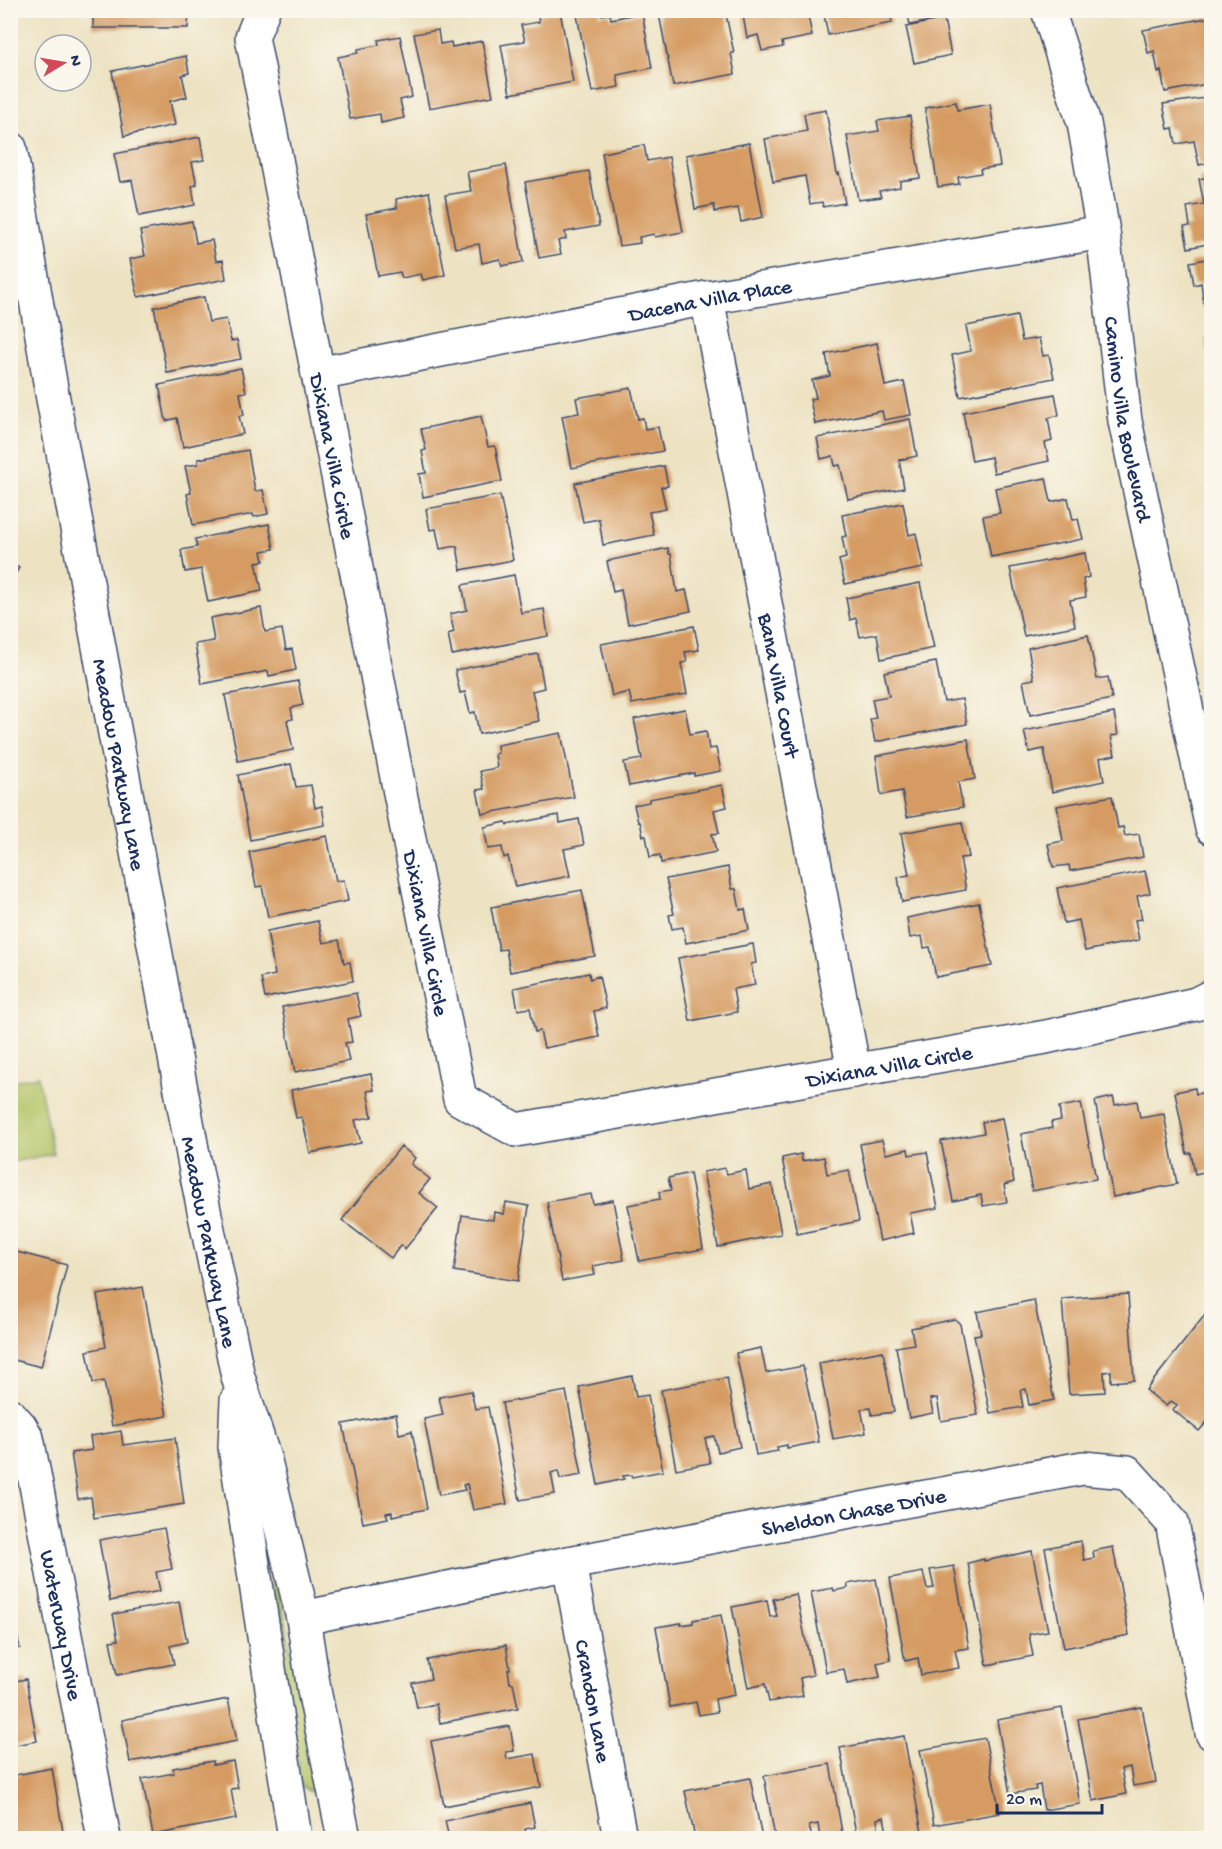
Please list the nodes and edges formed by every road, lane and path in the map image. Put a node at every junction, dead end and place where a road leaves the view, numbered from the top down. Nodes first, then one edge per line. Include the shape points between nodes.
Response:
1 (263, 10) edge
2 (1048, 10) edge
3 (11, 153) edge
4 (1102, 232) junction
5 (707, 298) junction
6 (318, 374) junction
7 (1212, 828) edge
8 (1212, 996) edge
9 (854, 1071) junction
10 (238, 1377) junction
11 (10, 1415) edge
12 (569, 1563) junction
13 (303, 1618) junction
14 (1212, 1733) edge
15 (104, 1839) edge
16 (296, 1839) edge
17 (344, 1839) edge
18 (620, 1839) edge

1 - 6 street, Dixiana Villa Circle via 252,36
2 - 4 street, Camino Villa Boulevard via 1084,123
3 - 10 street, Meadow Parkway Lane via 57,423
4 - 5 street, Dacena Villa Place
4 - 7 street, Camino Villa Boulevard via 1125,421
5 - 6 street, Dacena Villa Place
5 - 9 street, Bana Villa Court
6 - 9 street, Dixiana Villa Circle via 460,1099 516,1130
8 - 9 street, Dixiana Villa Circle via 1196,1005 1144,1017
10 - 13 street, Meadow Parkway Lane via 265,1461
10 - 16 street, Meadow Parkway Lane via 235,1447
11 - 15 street, Waterway Drive via 27,1438
12 - 13 street, Sheldon Chase Drive
12 - 14 street, Sheldon Chase Drive via 1083,1467 1127,1472 1172,1522
12 - 18 street, Crandon Lane
13 - 17 street, Meadow Parkway Lane

